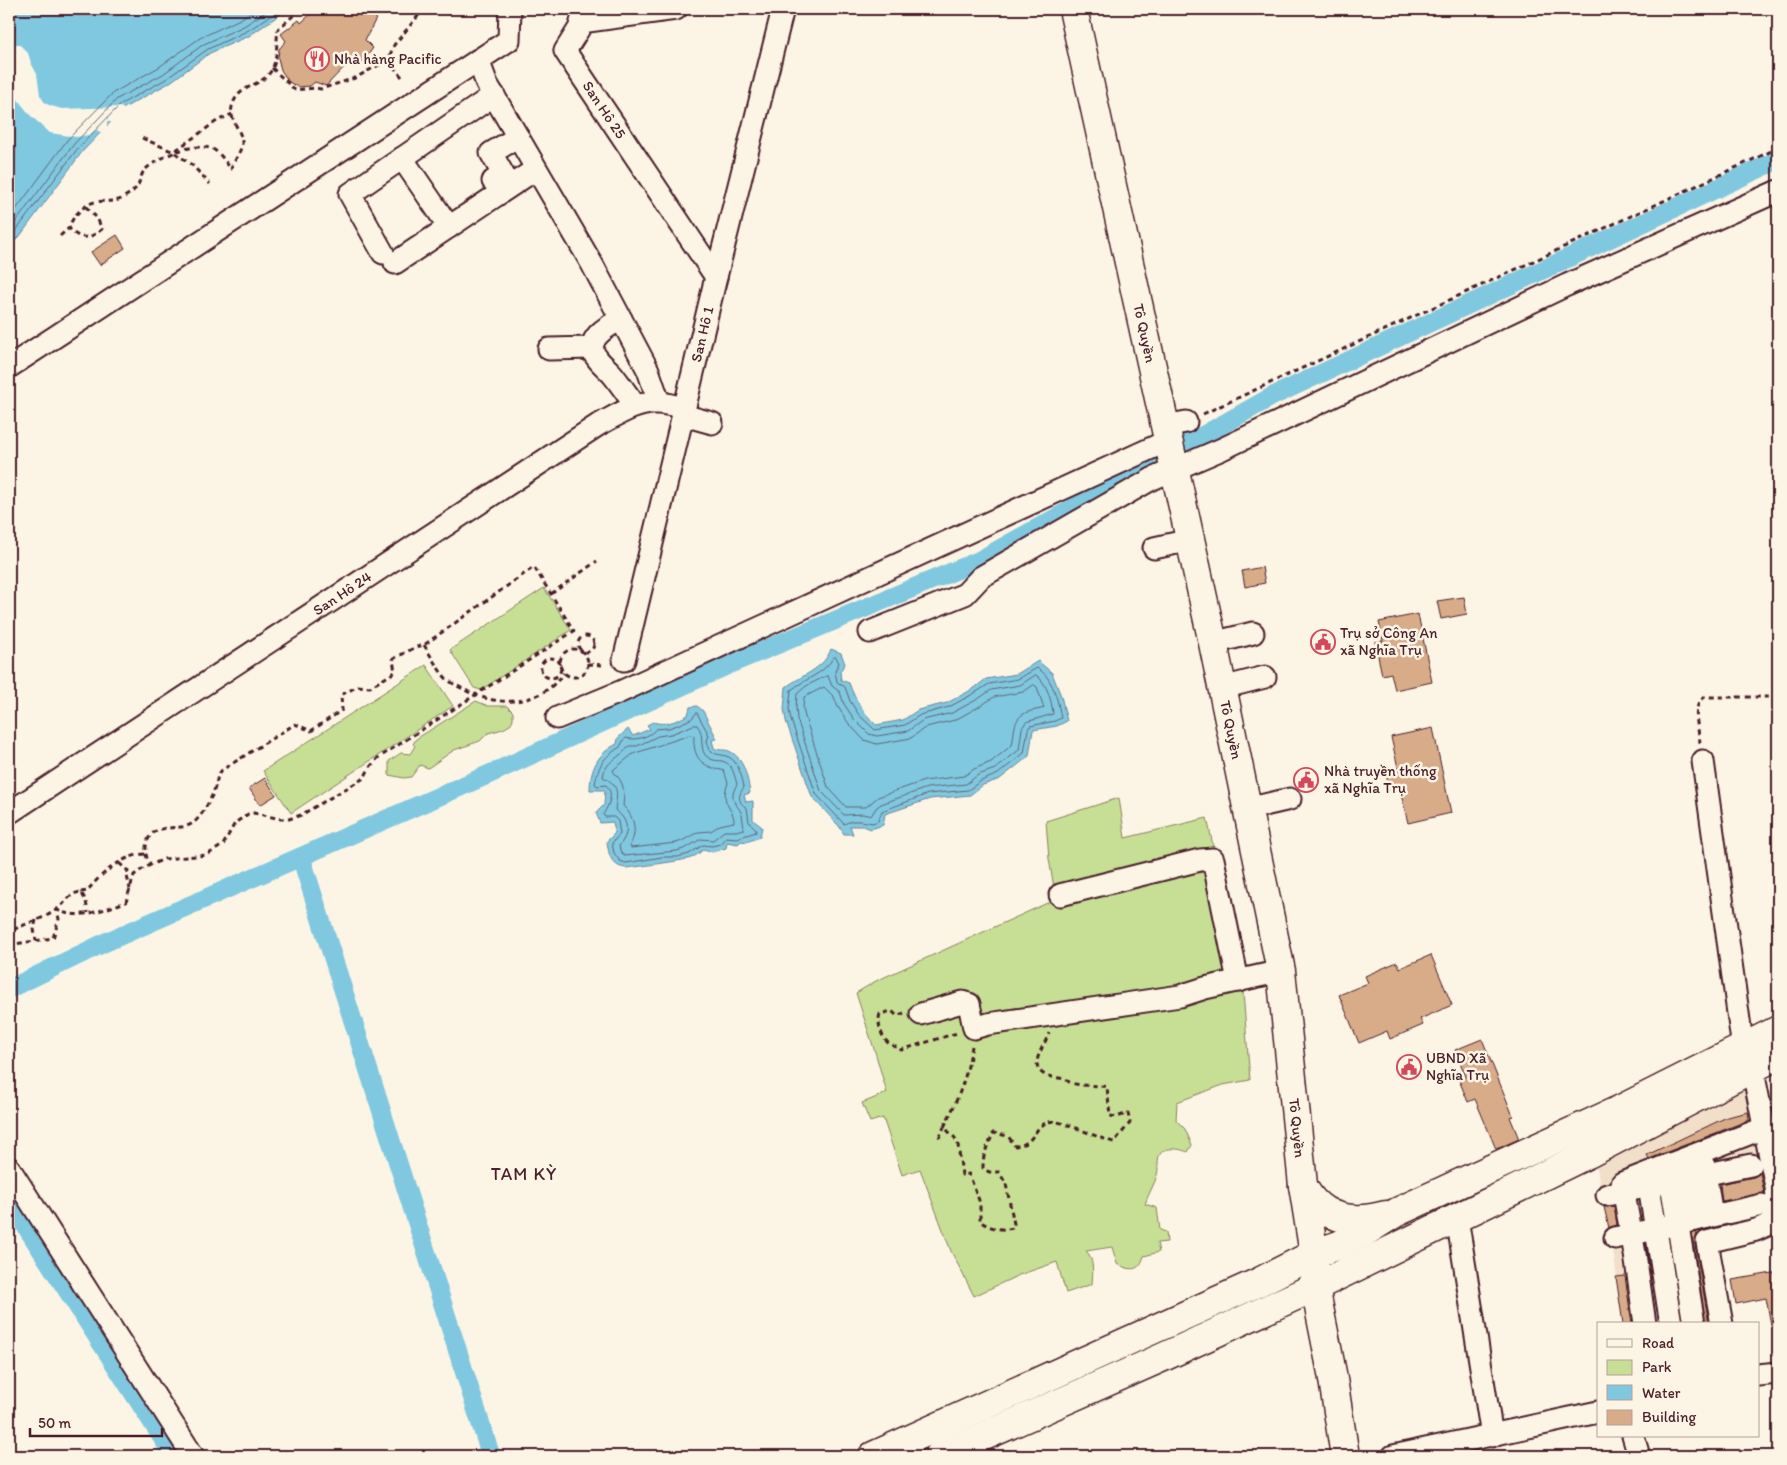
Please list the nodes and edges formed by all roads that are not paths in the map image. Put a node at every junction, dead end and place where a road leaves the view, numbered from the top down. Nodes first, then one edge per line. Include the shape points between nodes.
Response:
1 (510, 9) edge
2 (676, 9) edge
3 (784, 9) edge
4 (1073, 9) edge
5 (478, 60) junction
6 (494, 95) junction
7 (518, 137) junction
8 (402, 158) junction
9 (536, 169) junction
10 (493, 182) dead end
11 (1778, 191) edge
12 (449, 227) junction
13 (716, 277) junction
14 (621, 319) junction
15 (592, 348) junction
16 (549, 349) dead end
17 (9, 367) edge
18 (659, 402) junction
19 (636, 406) junction
20 (684, 411) junction
21 (712, 423) dead end
22 (1174, 429) junction
23 (1175, 469) junction
24 (1190, 540) junction
25 (1154, 548) dead end
26 (870, 632) dead end
27 (1253, 633) dead end
28 (1213, 643) junction
29 (624, 660) dead end
30 (1265, 677) dead end
31 (1222, 688) junction
32 (557, 718) dead end
33 (1703, 761) road end
34 (1290, 800) dead end
35 (1247, 809) junction
36 (9, 813) edge
37 (1060, 895) dead end
38 (1280, 971) junction
39 (1238, 981) junction
40 (921, 1014) road end
41 (1778, 1030) edge
42 (1749, 1054) junction
43 (1778, 1055) edge
44 (1764, 1128) junction
45 (1751, 1165) dead end
46 (9, 1168) edge
47 (1686, 1169) junction
48 (1648, 1180) junction
49 (1303, 1185) junction
50 (1443, 1191) junction
51 (1762, 1205) dead end
52 (1397, 1212) junction
53 (1457, 1218) junction
54 (1695, 1220) junction
55 (1656, 1229) junction
56 (1707, 1242) junction
57 (1629, 1251) junction
58 (1314, 1254) junction
59 (1683, 1255) junction
60 (1661, 1259) junction
61 (1315, 1287) junction
62 (1688, 1290) junction
63 (1666, 1294) junction
64 (1641, 1298) junction
65 (1645, 1322) edge
66 (1670, 1322) edge
67 (1691, 1322) edge
68 (1722, 1322) edge
69 (1778, 1373) edge
70 (1760, 1375) edge
71 (1597, 1412) edge
72 (1492, 1436) junction
73 (1634, 1438) edge
74 (193, 1456) edge
75 (873, 1456) edge
76 (940, 1456) edge
77 (1345, 1456) edge
78 (1393, 1456) edge
79 (1639, 1456) edge

1 - 5 street via 509,40
2 - 13 street, San Hô 25 via 581,22 565,50
3 - 13 street, San Hô 1
4 - 22 street, Tô Quyền
5 - 6 street
5 - 17 street
6 - 7 street
6 - 8 street
7 - 9 street
7 - 10 street via 490,153 503,174
8 - 12 street
8 - 12 street via 350,194 389,258
9 - 12 street
9 - 14 street
11 - 23 street via 1567,285
13 - 20 street, San Hô 1
14 - 15 street via 603,329
14 - 18 street via 648,370
15 - 16 street
15 - 19 street via 595,357
18 - 19 street, San Hô 24
18 - 20 street, San Hô 24
19 - 36 street, San Hô 24 via 598,425
20 - 21 street, San Hô 24
20 - 29 street, San Hô 1
22 - 23 street, Tô Quyền
22 - 32 street via 620,692
23 - 24 street, Tô Quyền
23 - 26 street via 981,577 965,594
24 - 25 street
24 - 28 street, Tô Quyền
27 - 28 street
28 - 31 street, Tô Quyền
30 - 31 street
31 - 35 street, Tô Quyền
33 - 42 street
34 - 35 street
35 - 38 street, Tô Quyền
37 - 39 street via 1213,859
38 - 39 street
38 - 49 street, Tô Quyền
39 - 40 street via 1180,996 974,1028 969,1004 962,1002
41 - 42 street
42 - 43 street
42 - 44 street
42 - 50 street
42 - 53 street via 1588,1154
44 - 47 street
44 - 56 street via 1778,1207 1772,1223
45 - 47 street
46 - 74 street
47 - 48 street
47 - 54 street
47 - 54 street
48 - 55 street
48 - 57 street via 1622,1182 1615,1194
49 - 52 street via 1319,1208 1343,1218 1368,1219
49 - 58 street, Tô Quyền
50 - 52 street
50 - 53 street
51 - 54 street
52 - 58 street via 1340,1245
53 - 61 street
53 - 72 street
54 - 55 street
54 - 59 street
55 - 57 street
55 - 60 street
56 - 59 street
56 - 68 street
57 - 60 street
57 - 64 street
58 - 61 street, Tô Quyền
58 - 75 street via 1259,1282
59 - 60 street
59 - 62 street
60 - 63 street
61 - 76 street
61 - 77 street, Tô Quyền
62 - 63 street
62 - 67 street
63 - 64 street
63 - 66 street
64 - 65 street
69 - 70 street
71 - 72 street
72 - 78 street
73 - 79 street

